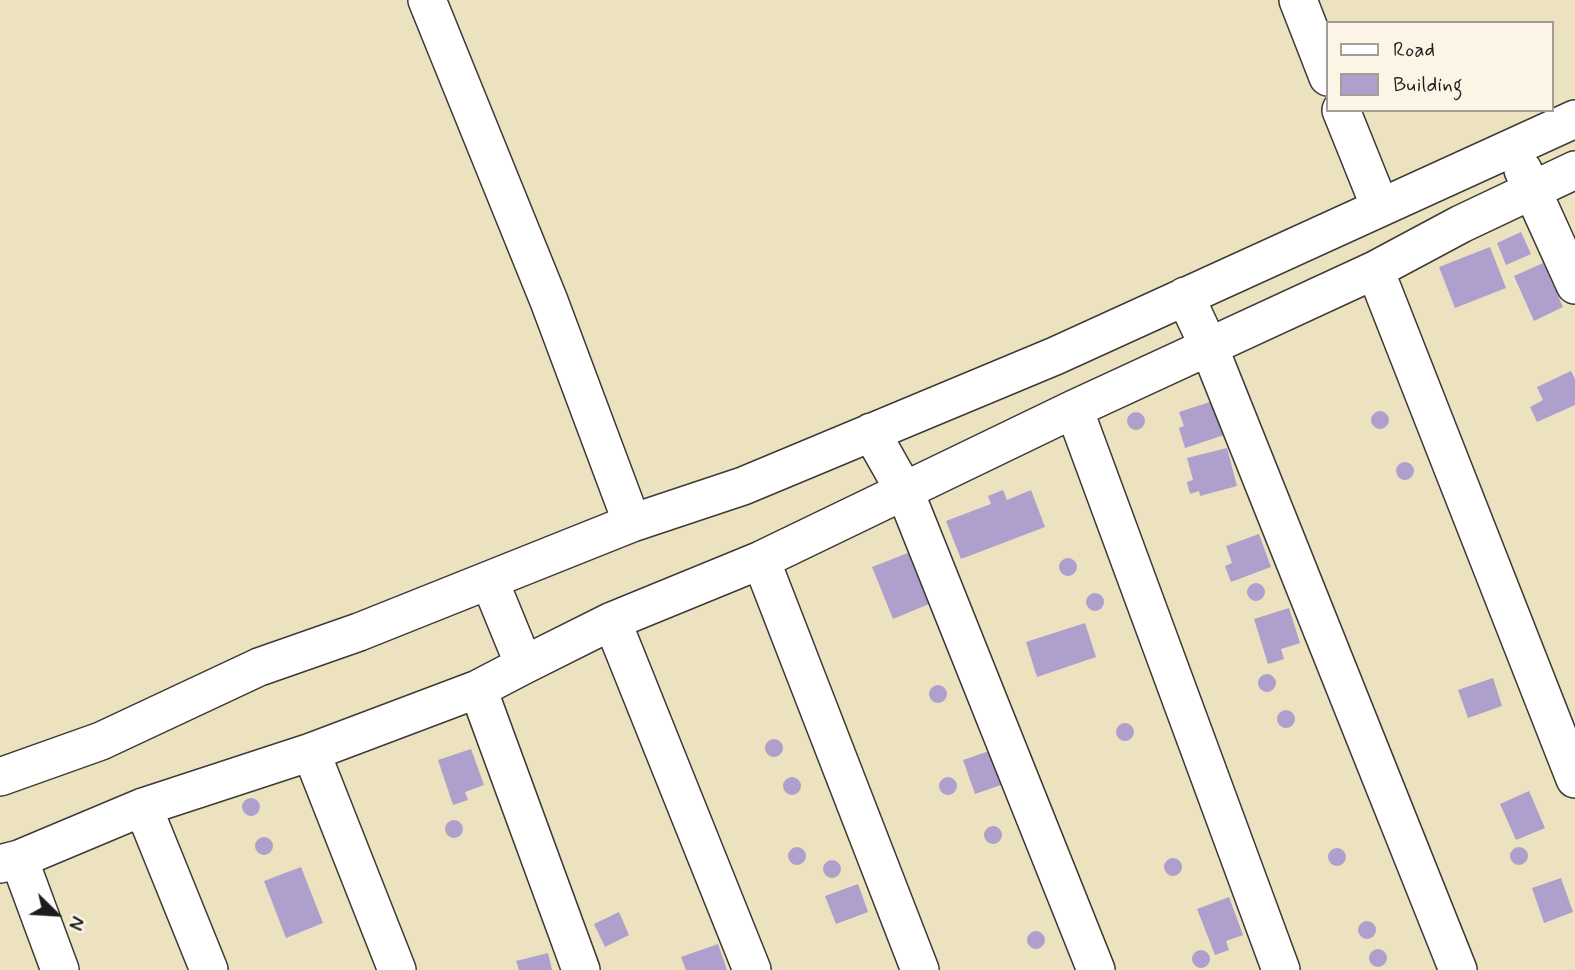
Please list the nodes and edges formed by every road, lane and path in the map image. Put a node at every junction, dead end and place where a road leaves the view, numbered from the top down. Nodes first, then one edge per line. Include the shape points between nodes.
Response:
1 (427, 0) edge
2 (1297, 0) edge
3 (1326, 72) edge
4 (1342, 112) edge
5 (1575, 119) edge
6 (1513, 147) junction
7 (1575, 170) edge
8 (1434, 181) junction
9 (1532, 192) junction
10 (1380, 207) junction
11 (1461, 224) junction
12 (1375, 270) junction
13 (1575, 285) edge
14 (1185, 296) junction
15 (1209, 347) junction
16 (1074, 410) junction
17 (872, 432) junction
18 (905, 492) junction
19 (632, 523) junction
20 (761, 560) junction
21 (490, 582) junction
22 (612, 621) junction
23 (523, 664) junction
24 (478, 690) junction
25 (311, 752) junction
26 (0, 777) edge
27 (1575, 779) edge
28 (143, 807) junction
29 (9, 862) edge
30 (60, 970) edge
31 (209, 970) edge
32 (397, 970) edge
33 (581, 970) edge
34 (752, 970) edge
35 (919, 970) edge
36 (1096, 970) edge
37 (1281, 970) edge
38 (1458, 970) edge

1 - 19 street via 549,301
2 - 3 street
4 - 10 street
5 - 6 street
6 - 8 street
6 - 9 street
7 - 9 street
8 - 10 street
8 - 11 street
9 - 11 street
9 - 13 street
10 - 14 street
11 - 12 street
12 - 15 street
12 - 27 street
14 - 15 street
14 - 17 street
15 - 16 street
15 - 38 street
16 - 18 street
16 - 37 street
17 - 18 street
17 - 19 street via 743,486
18 - 20 street
18 - 36 street
19 - 21 street
20 - 22 street
20 - 35 street
21 - 23 street
21 - 26 street via 259,667 101,741
22 - 23 street
22 - 34 street
23 - 24 street
24 - 25 street
24 - 33 street
25 - 28 street
25 - 32 street
28 - 29 street
28 - 31 street
29 - 30 street

